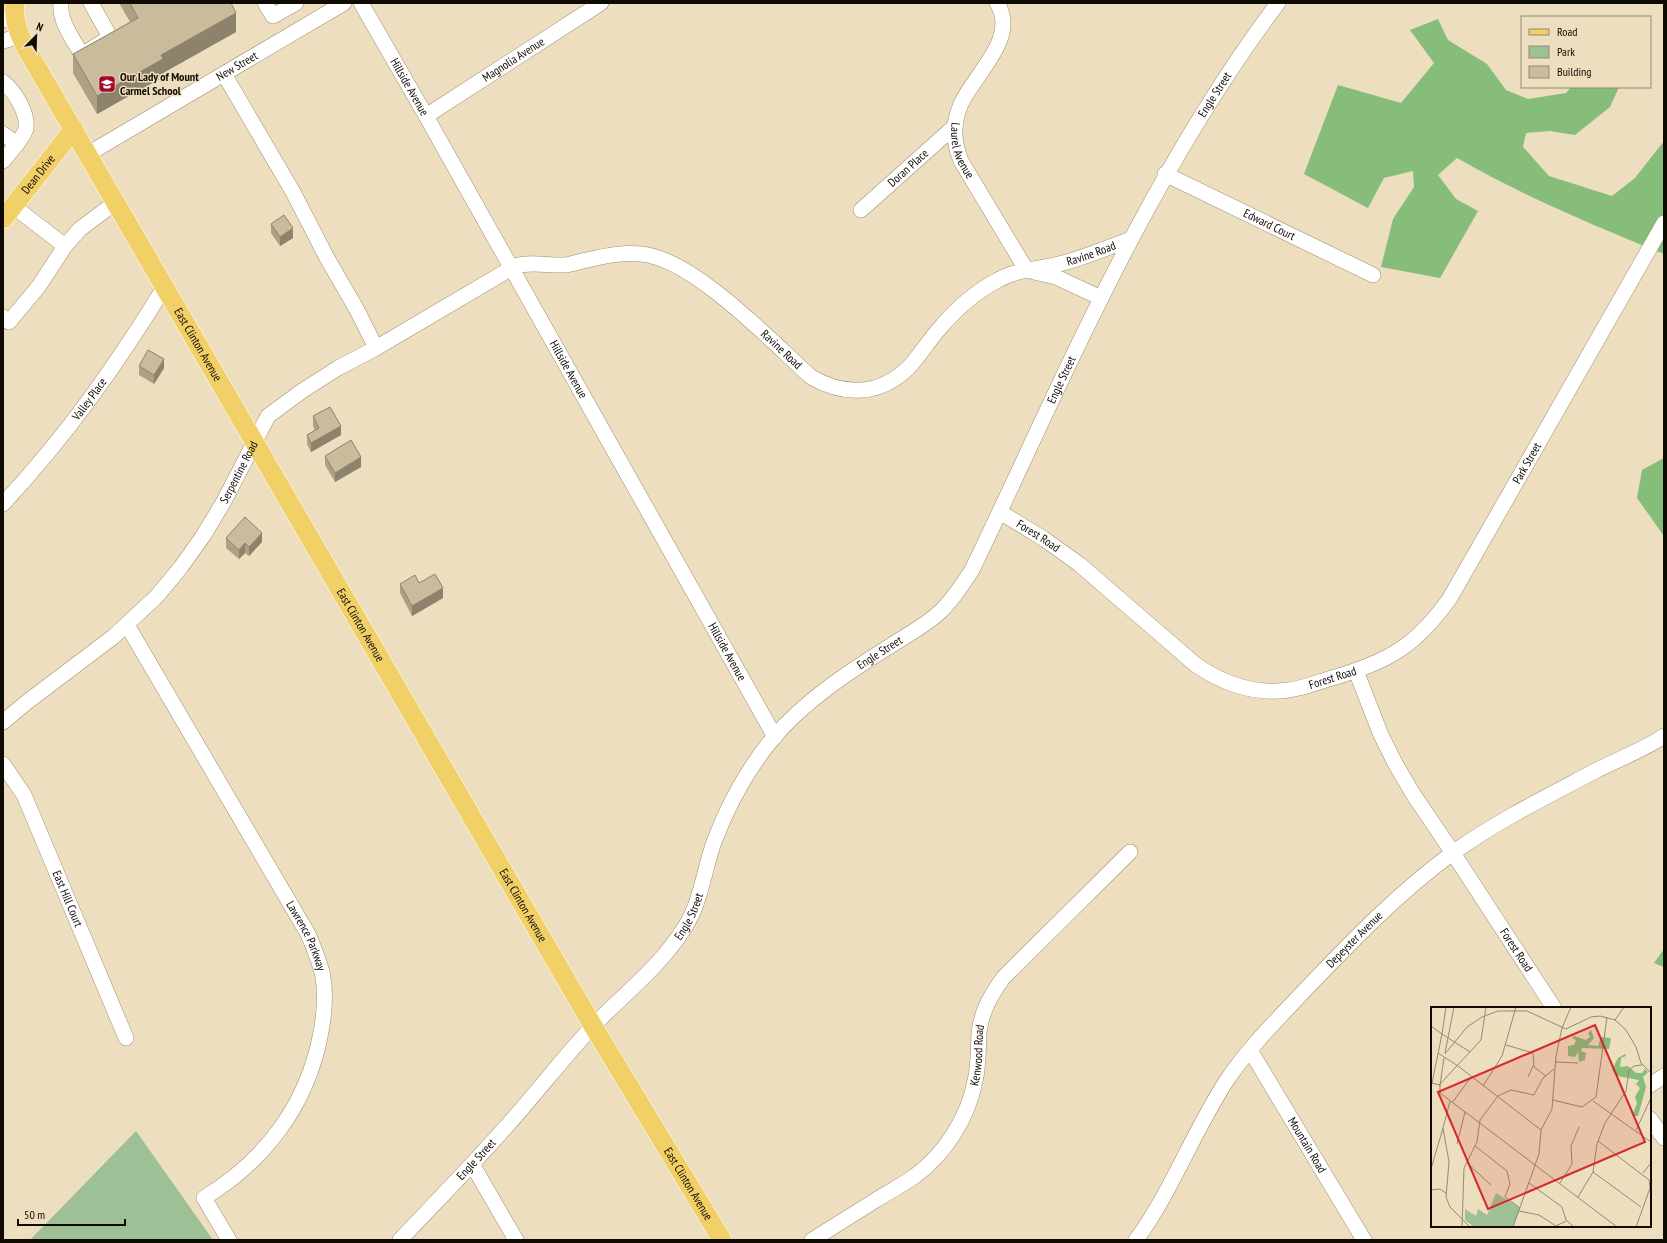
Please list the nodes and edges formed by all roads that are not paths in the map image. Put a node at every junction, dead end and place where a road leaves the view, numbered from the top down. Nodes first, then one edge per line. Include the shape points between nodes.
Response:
1 (61, 3) edge
2 (90, 3) edge
3 (265, 3) edge
4 (296, 3) edge
5 (344, 3) edge
6 (361, 3) edge
7 (601, 3) edge
8 (997, 3) edge
9 (1278, 3) edge
10 (9, 12) edge
11 (11, 39) edge
12 (224, 74) junction
13 (5, 84) edge
14 (426, 116) junction
15 (955, 126) junction
16 (74, 129) junction
17 (3, 134) edge
18 (17, 144) junction
19 (88, 154) junction
20 (3, 161) edge
21 (1165, 174) junction
22 (116, 202) junction
23 (861, 210) dead end
24 (7, 212) edge
25 (1664, 223) edge
26 (1131, 239) junction
27 (65, 246) junction
28 (510, 268) junction
29 (1027, 271) junction
30 (1373, 275) dead end
31 (164, 286) junction
32 (1100, 298) junction
33 (3, 317) edge
34 (376, 348) junction
35 (256, 442) junction
36 (3, 504) edge
37 (1000, 512) junction
38 (127, 625) junction
39 (1356, 671) junction
40 (3, 722) edge
41 (1664, 736) edge
42 (775, 737) junction
43 (3, 764) edge
44 (1130, 852) dead end
45 (1453, 853) junction
46 (1553, 1007) edge
47 (593, 1026) junction
48 (126, 1038) dead end
49 (1250, 1050) junction
50 (1664, 1076) edge
51 (1651, 1084) edge
52 (1651, 1120) edge
53 (1664, 1138) edge
54 (472, 1164) junction
55 (229, 1240) edge
56 (400, 1240) edge
57 (516, 1240) edge
58 (722, 1240) edge
59 (812, 1240) edge
60 (1136, 1240) edge
61 (1364, 1240) edge

1 - 2 street via 60,10 67,28 82,55 110,37
3 - 4 street via 273,16
5 - 12 street, New Street
6 - 14 street, Hillside Avenue
7 - 14 street, Magnolia Avenue
8 - 15 street, Laurel Avenue via 1004,20 1003,34 962,103
9 - 21 street, Engle Street via 1192,128
10 - 11 main road, East Clinton Avenue
11 - 16 main road, East Clinton Avenue
12 - 19 street, New Street
12 - 34 street via 293,192
13 - 18 street via 16,95 26,120 24,135
14 - 28 street, Hillside Avenue
15 - 23 street, Doran Place
15 - 29 street, Laurel Avenue via 955,140 961,161
16 - 19 main road, East Clinton Avenue
16 - 24 main road, Dean Drive
17 - 18 street
18 - 20 street
19 - 22 main road, East Clinton Avenue
21 - 26 street, Engle Street
21 - 30 street, Edward Court
22 - 27 street via 80,229
22 - 31 main road, East Clinton Avenue
24 - 27 street
25 - 39 street, Park Street via 1450,598 1426,628 1403,648 1380,662
26 - 29 street, Ravine Road via 1062,264
26 - 32 street, Engle Street
27 - 33 street via 39,286 9,322
28 - 29 street, Ravine Road via 524,264 567,265 622,253 662,259 706,285 732,305 811,377 838,389 854,391 876,387 897,377 909,367 941,326 961,306 999,279
28 - 34 street, Serpentine Road
28 - 42 street, Hillside Avenue
29 - 32 street, Ravine Road via 1056,277
31 - 35 main road, East Clinton Avenue
31 - 36 street, Valley Place via 135,336 102,384 63,436
32 - 37 street, Engle Street
34 - 35 street, Serpentine Road via 338,368 268,416
35 - 38 street, Serpentine Road via 203,536 157,596
35 - 47 main road, East Clinton Avenue
37 - 39 street, Forest Road via 1079,564 1196,665 1233,686 1268,692 1289,690
37 - 42 street, Engle Street via 972,570 958,592 941,611 821,694
38 - 40 street, Serpentine Road
38 - 55 street, Lawrence Parkway via 308,934 323,976 323,1020 317,1053 296,1103 263,1151 225,1185 204,1198
39 - 45 street, Forest Road via 1396,765
41 - 45 street, Depeyster Avenue via 1525,808
42 - 47 street, Engle Street via 742,782 726,812 696,906 686,926 674,944
43 - 48 street, East Hill Court via 24,794
44 - 59 street, Kenwood Road via 1003,978 991,995 983,1013 979,1032 976,1081 970,1102 949,1142 915,1176
45 - 46 street, Forest Road
45 - 49 street, Depeyster Avenue via 1414,883 1378,916
47 - 54 street, Engle Street
47 - 58 main road, East Clinton Avenue
49 - 60 street, Depeyster Avenue via 1208,1111 1173,1178
49 - 61 street, Mountain Road
50 - 51 street
52 - 53 street
54 - 56 street, Engle Street
54 - 57 street

